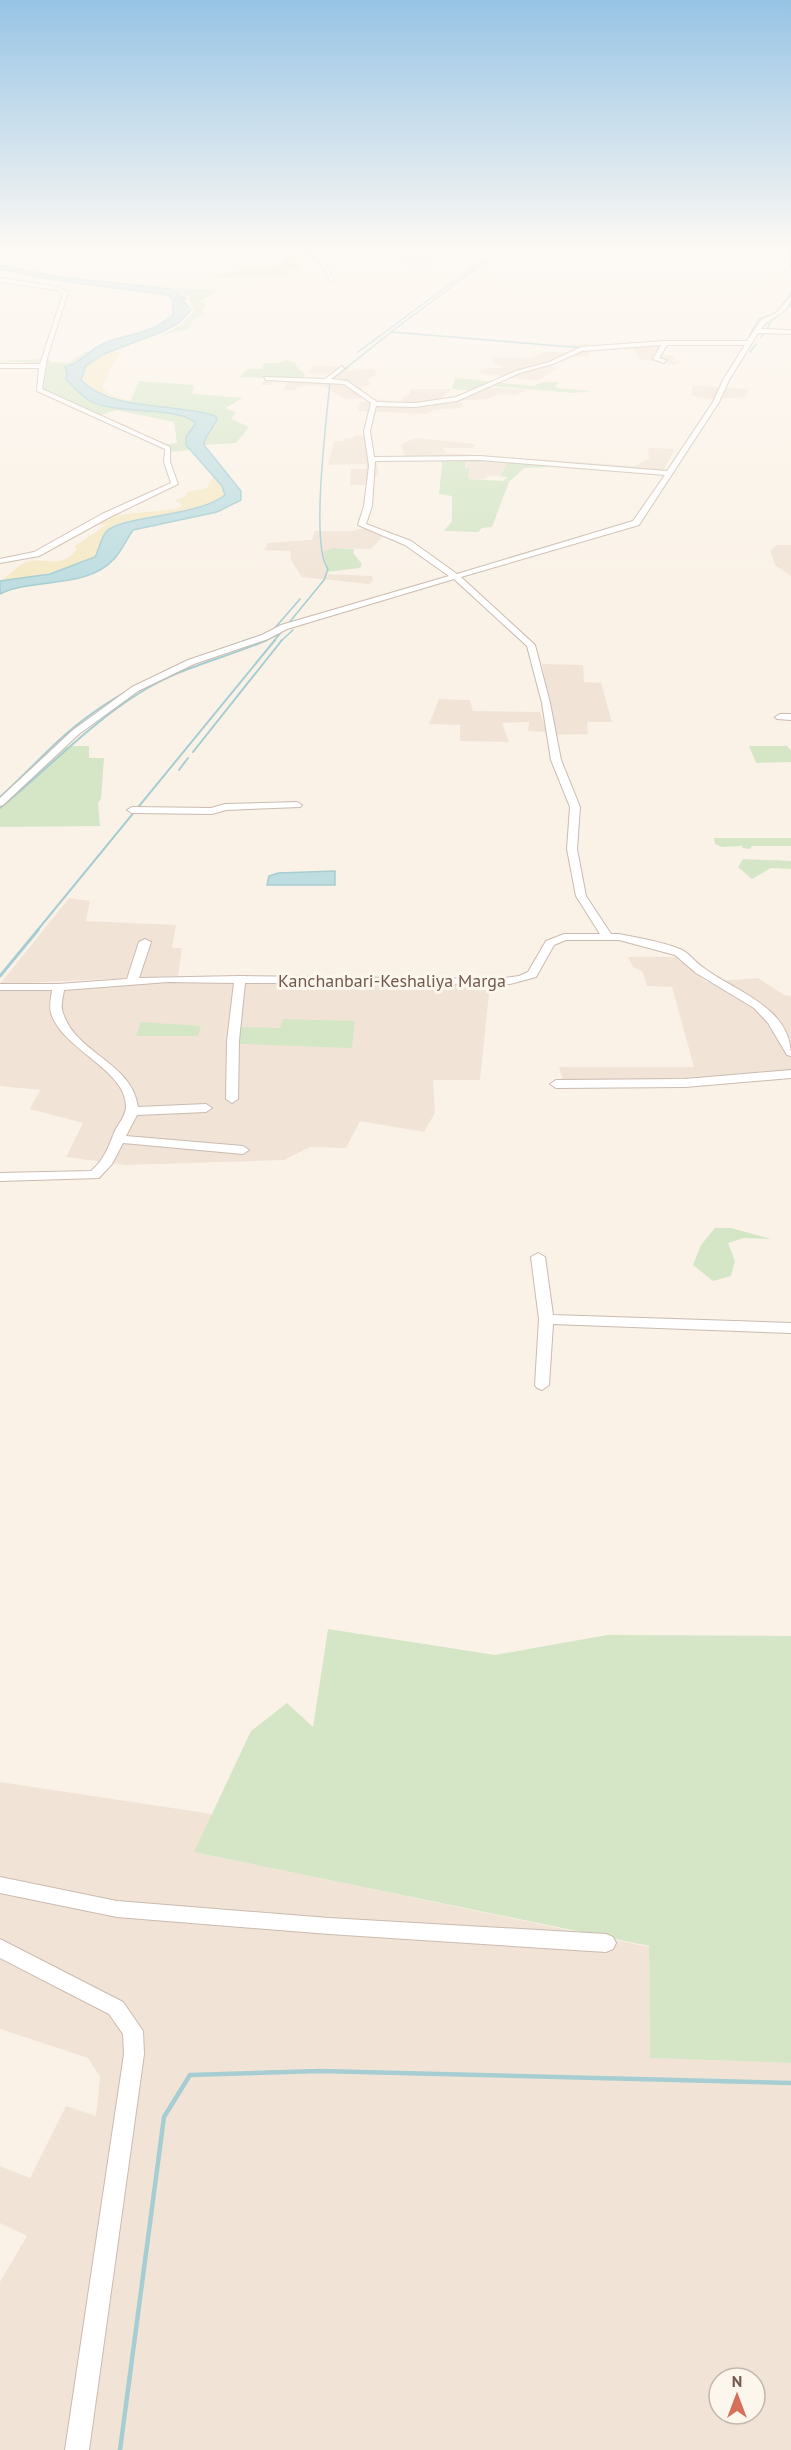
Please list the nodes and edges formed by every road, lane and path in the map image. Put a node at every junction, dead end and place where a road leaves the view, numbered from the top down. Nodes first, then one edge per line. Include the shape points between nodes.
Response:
1 (45, 361) edge
2 (550, 361) edge
3 (740, 361) edge
4 (0, 366) edge
5 (44, 366) junction
6 (326, 369) dead end
7 (348, 374) dead end
8 (266, 378) dead end
9 (330, 380) junction
10 (375, 404) junction
11 (371, 459) junction
12 (671, 473) junction
13 (0, 561) edge
14 (455, 576) junction
15 (780, 717) dead end
16 (791, 717) edge
17 (0, 803) edge
18 (297, 805) dead end
19 (138, 810) dead end
20 (607, 936) junction
21 (146, 942) dead end
22 (240, 979) junction
23 (132, 981) junction
24 (0, 987) edge
25 (58, 987) junction
26 (791, 1052) edge
27 (791, 1074) edge
28 (556, 1083) dead end
29 (232, 1099) dead end
30 (206, 1108) dead end
31 (131, 1112) junction
32 (120, 1139) junction
33 (243, 1150) dead end
34 (0, 1177) edge
35 (538, 1257) dead end
36 (546, 1319) junction
37 (791, 1328) edge
38 (542, 1385) dead end
39 (0, 1886) edge
40 (606, 1943) dead end
41 (0, 1948) edge
42 (77, 2450) edge

1 - 5 street
2 - 10 street via 457,399 415,405
3 - 12 street
4 - 5 street
5 - 13 street via 37,383 39,390 168,448 167,462 175,484 36,554
6 - 9 street via 341,369
7 - 9 street
8 - 9 street
9 - 10 street via 353,386
10 - 11 street via 367,431
11 - 12 street via 480,458
11 - 14 street via 363,525 408,543
12 - 14 street via 636,523
14 - 17 street via 284,627 191,662 135,689 76,732
14 - 20 street via 531,645 556,760 575,807 572,849 581,896
15 - 16 street
18 - 19 street
20 - 22 street, Kanchanbari-Keshaliya Marga via 564,937 550,944 539,969 526,980
20 - 26 street, Kanchanbari-Keshaliya Marga via 679,953 700,971 758,1006 773,1021
21 - 23 street
22 - 23 street, Kanchanbari-Keshaliya Marga
22 - 29 street
23 - 25 street, Kanchanbari-Keshaliya Marga
24 - 25 street, Kanchanbari-Keshaliya Marga
25 - 31 street via 56,1010 64,1028 120,1081 132,1104
27 - 28 street via 685,1083
30 - 31 street
31 - 32 street
32 - 33 street
32 - 34 street via 105,1166 94,1175
35 - 36 street
36 - 37 street
36 - 38 street
39 - 40 street via 117,1909
41 - 42 street via 116,2008 133,2031 134,2054

